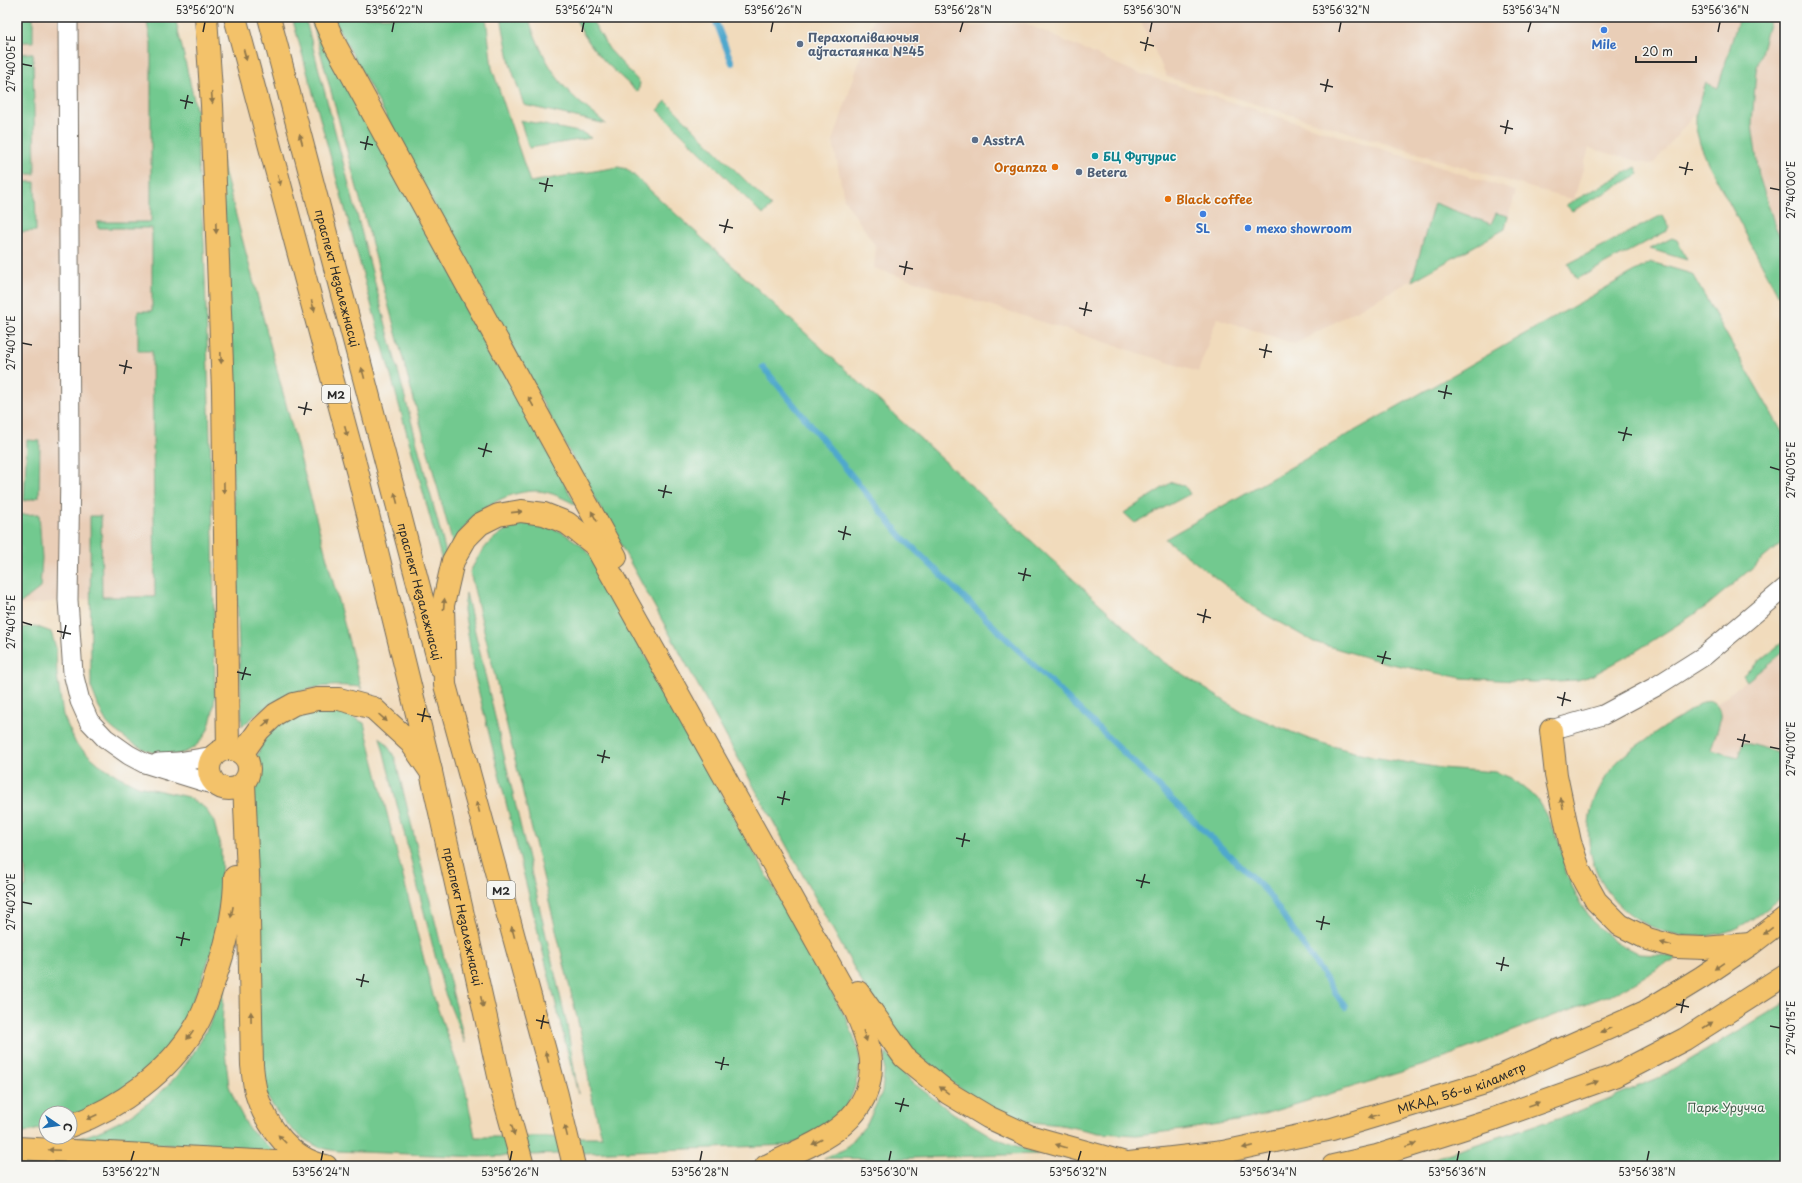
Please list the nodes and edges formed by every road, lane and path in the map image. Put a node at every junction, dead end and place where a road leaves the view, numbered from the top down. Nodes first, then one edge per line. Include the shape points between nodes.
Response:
1 (68, 17) edge
2 (206, 17) edge
3 (235, 17) edge
4 (269, 17) edge
5 (322, 17) edge
6 (1785, 588) edge
7 (445, 685) junction
8 (1551, 730) joint
9 (228, 753) junction
10 (144, 763) junction
11 (431, 772) junction
12 (229, 786) junction
13 (1785, 918) edge
14 (1751, 944) junction
15 (1785, 975) edge
16 (78, 1123) edge
17 (38, 1136) edge
18 (17, 1141) edge
19 (17, 1148) edge
20 (1126, 1163) junction
21 (321, 1165) edge
22 (523, 1166) edge
23 (574, 1166) edge
24 (766, 1166) edge
25 (1103, 1166) edge
26 (1333, 1166) edge

1 - 10 street via 68,600 74,673 80,701 89,721 105,738 129,756
2 -> 9 main road via 223,390
3 -> 11 main road, праспект Незалежнасці / М2 via 359,478
7 -> 4 main road, праспект Незалежнасці / М2
20 -> 5 main road via 1029,1136 988,1117 948,1093 904,1057 861,998 718,744
6 - 8 street via 1704,656 1655,687 1603,715
23 -> 7 main road, праспект Незалежнасці / М2
7 -> 24 main road via 443,605 453,561 466,538 480,524 498,515 521,511 544,514 567,523 595,545 856,1012 866,1038 872,1064 868,1090 859,1110 843,1126 819,1141
14 -> 8 main road via 1704,948 1676,947 1648,939 1620,925 1596,901 1580,872 1570,842 1556,775
9 - 10 street via 178,762
9 -> 11 main road via 276,714 294,704 317,699 339,699 373,708 411,743
9 - 12 main road via 247,761 249,768 248,776
9 - 12 main road via 209,762 208,770 210,778
10 - 12 street
11 -> 22 main road, праспект Незалежнасці / М2 via 503,1094
12 -> 16 main road via 235,894 225,946 197,1025 179,1051 155,1076 128,1097 93,1118
21 -> 12 main road via 293,1150 279,1137 266,1120 257,1095 252,1065
13 -> 14 main road, МКАД, 56-ы кіламетр
14 -> 20 main road, МКАД, 56-ы кіламетр via 1702,978 1644,1012 1485,1082 1332,1129 1223,1152
26 -> 15 main road via 1377,1156 1493,1119 1614,1076 1685,1039
17 - 18 main road
21 -> 19 main road
20 - 25 main road, МКАД, 56-ы кіламетр

